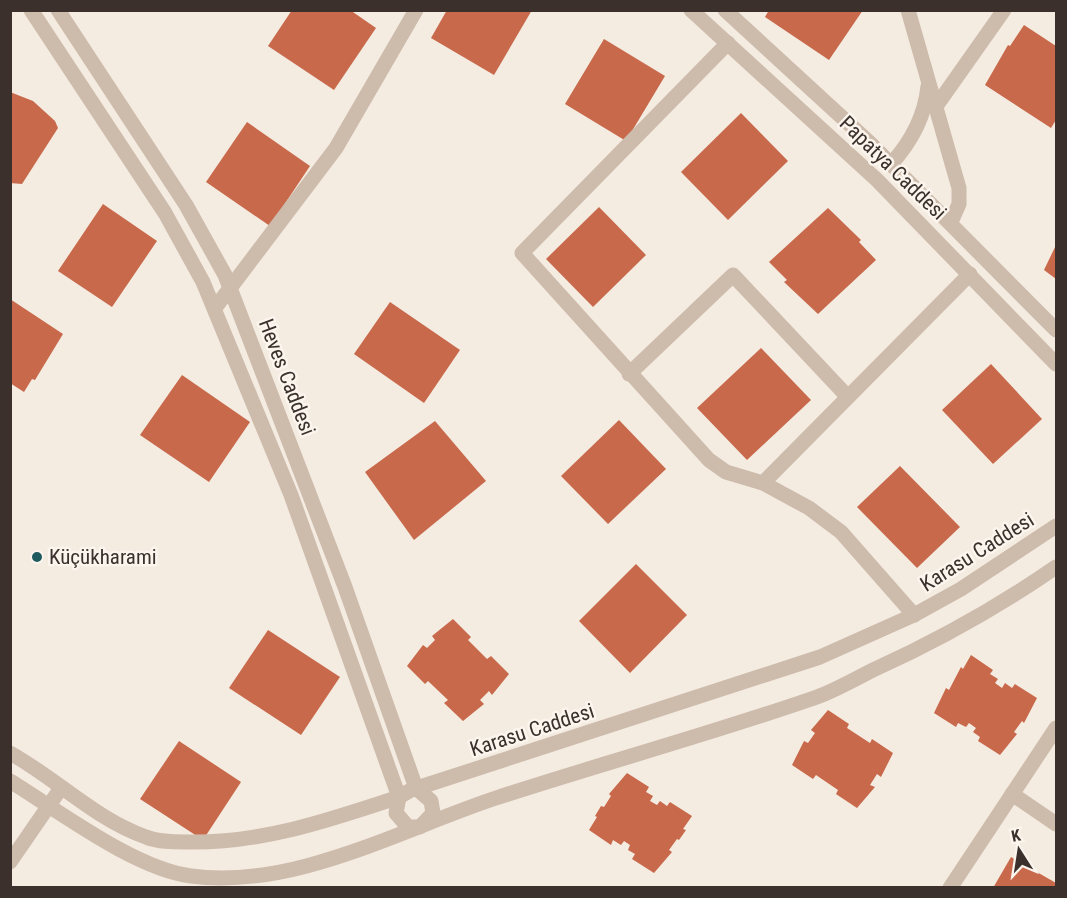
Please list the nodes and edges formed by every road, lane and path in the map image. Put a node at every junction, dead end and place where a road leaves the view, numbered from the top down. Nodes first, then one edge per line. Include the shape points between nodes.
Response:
1 (31, 10) edge
2 (58, 10) edge
3 (416, 10) edge
4 (691, 10) edge
5 (724, 10) edge
6 (908, 10) edge
7 (1004, 10) edge
8 (728, 43) junction
9 (929, 80) junction
10 (937, 105) junction
11 (891, 164) junction
12 (877, 180) junction
13 (951, 222) junction
14 (933, 236) junction
15 (970, 274) junction
16 (230, 287) junction
17 (215, 308) junction
18 (1056, 330) edge
19 (1056, 364) edge
20 (629, 374) junction
21 (847, 396) junction
22 (763, 483) junction
23 (1056, 526) edge
24 (1056, 567) edge
25 (914, 615) junction
26 (1056, 728) edge
27 (10, 753) edge
28 (10, 781) edge
29 (61, 788) junction
30 (416, 788) junction
31 (1012, 794) junction
32 (399, 797) junction
33 (50, 806) junction
34 (1056, 824) edge
35 (420, 826) junction
36 (10, 862) edge
37 (950, 888) edge

1 - 17 street, Heves Caddesi via 165,213
2 - 16 street, Heves Caddesi via 186,205
3 - 16 street via 336,148
4 - 8 street, Papatya Caddesi
5 - 11 street, Papatya Caddesi
6 - 9 street
7 - 10 street
8 - 12 street, Papatya Caddesi
8 - 20 street via 522,253
9 - 10 street
9 - 11 street via 925,106 915,131
10 - 13 street via 959,188 959,204
11 - 12 street
11 - 13 street, Papatya Caddesi
12 - 14 street, Papatya Caddesi
13 - 14 street
13 - 18 street, Papatya Caddesi
14 - 15 street, Papatya Caddesi
15 - 19 street, Papatya Caddesi
15 - 21 street
16 - 17 street
16 - 30 street, Heves Caddesi via 345,587
17 - 32 street, Heves Caddesi via 291,495
20 - 21 street via 733,276
20 - 22 street via 709,460 726,472
21 - 22 street
22 - 25 street via 809,508 841,532
23 - 25 street, Karasu Caddesi via 999,566
24 - 35 street via 990,610 819,696
25 - 30 street, Karasu Caddesi via 775,674
26 - 31 street
27 - 29 street, Karasu Caddesi
28 - 33 street
29 - 32 street, Karasu Caddesi via 117,824 148,838 193,842 229,841 287,831
29 - 33 street
30 - 32 street, Karasu Caddesi
30 - 35 street via 428,795 433,807 430,819
31 - 34 street
31 - 37 street
32 - 35 street via 395,807 398,819 408,826
33 - 35 street via 135,858 191,876 280,873
33 - 36 street

